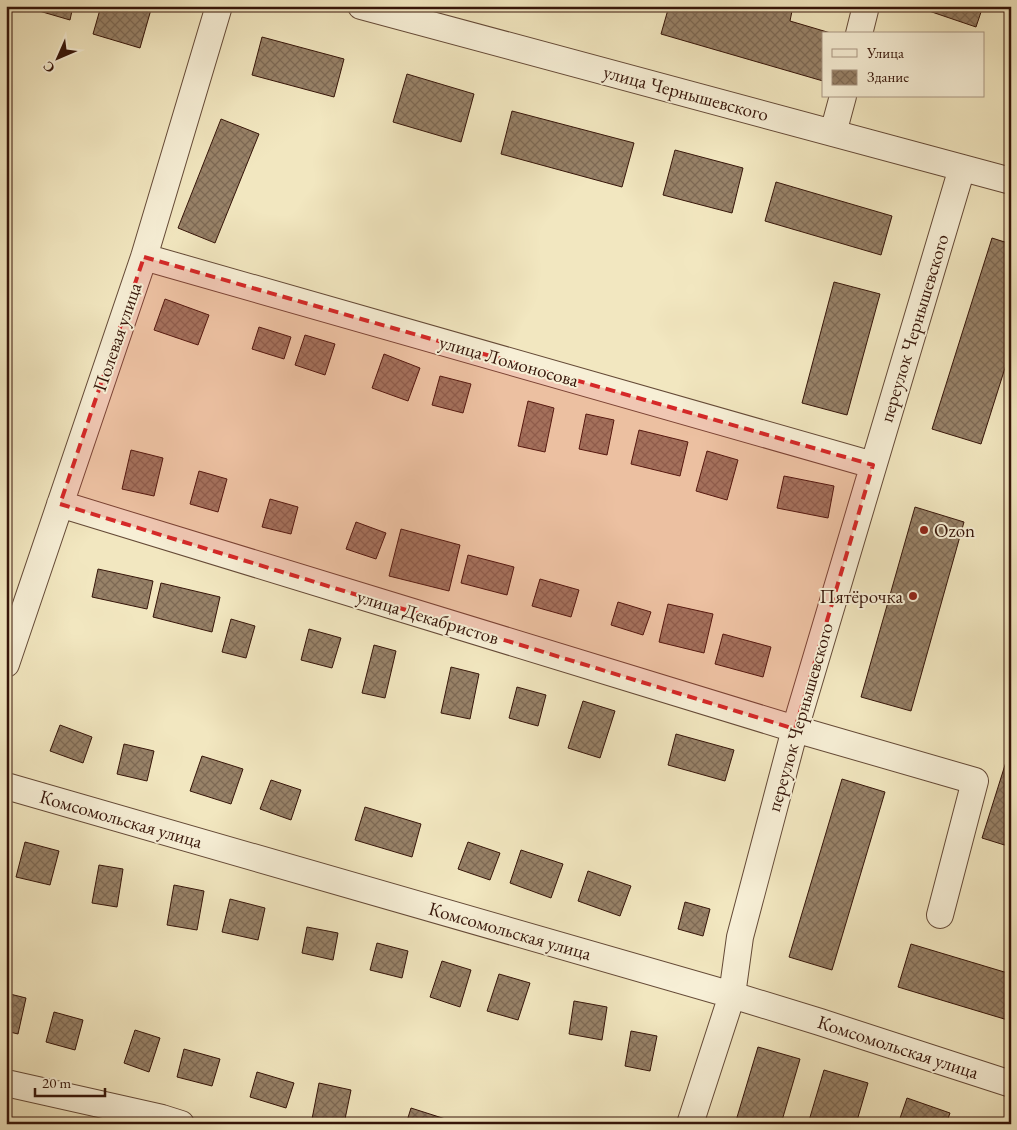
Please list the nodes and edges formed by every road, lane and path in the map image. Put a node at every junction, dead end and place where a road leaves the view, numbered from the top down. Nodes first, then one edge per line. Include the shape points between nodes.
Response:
1 (218, 6) edge
2 (361, 6) edge
3 (866, 6) edge
4 (860, 32) edge
5 (842, 98) edge
6 (833, 133) junction
7 (962, 168) junction
8 (1011, 181) edge
9 (144, 257) junction
10 (874, 465) junction
11 (60, 504) junction
12 (6, 664) edge
13 (795, 730) junction
14 (6, 786) edge
15 (940, 915) dead end
16 (732, 995) junction
17 (6, 1083) edge
18 (1011, 1084) edge
19 (180, 1124) edge
20 (690, 1124) edge

1 - 9 street, Полевая улица
2 - 6 street, улица Чернышевского
3 - 4 street
5 - 6 street
6 - 7 street, улица Чернышевского
7 - 8 street, улица Чернышевского
7 - 10 street, переулок Чернышевского
9 - 10 street, улица Ломоносова
9 - 11 street, Полевая улица
10 - 13 street, переулок Чернышевского
11 - 12 street, Полевая улица
11 - 13 street, улица Декабристов
13 - 15 street, улица Декабристов via 974,782
13 - 16 street, переулок Чернышевского via 740,937
14 - 16 street, Комсомольская улица
16 - 18 street, Комсомольская улица
16 - 20 street, переулок Чернышевского
17 - 19 street

